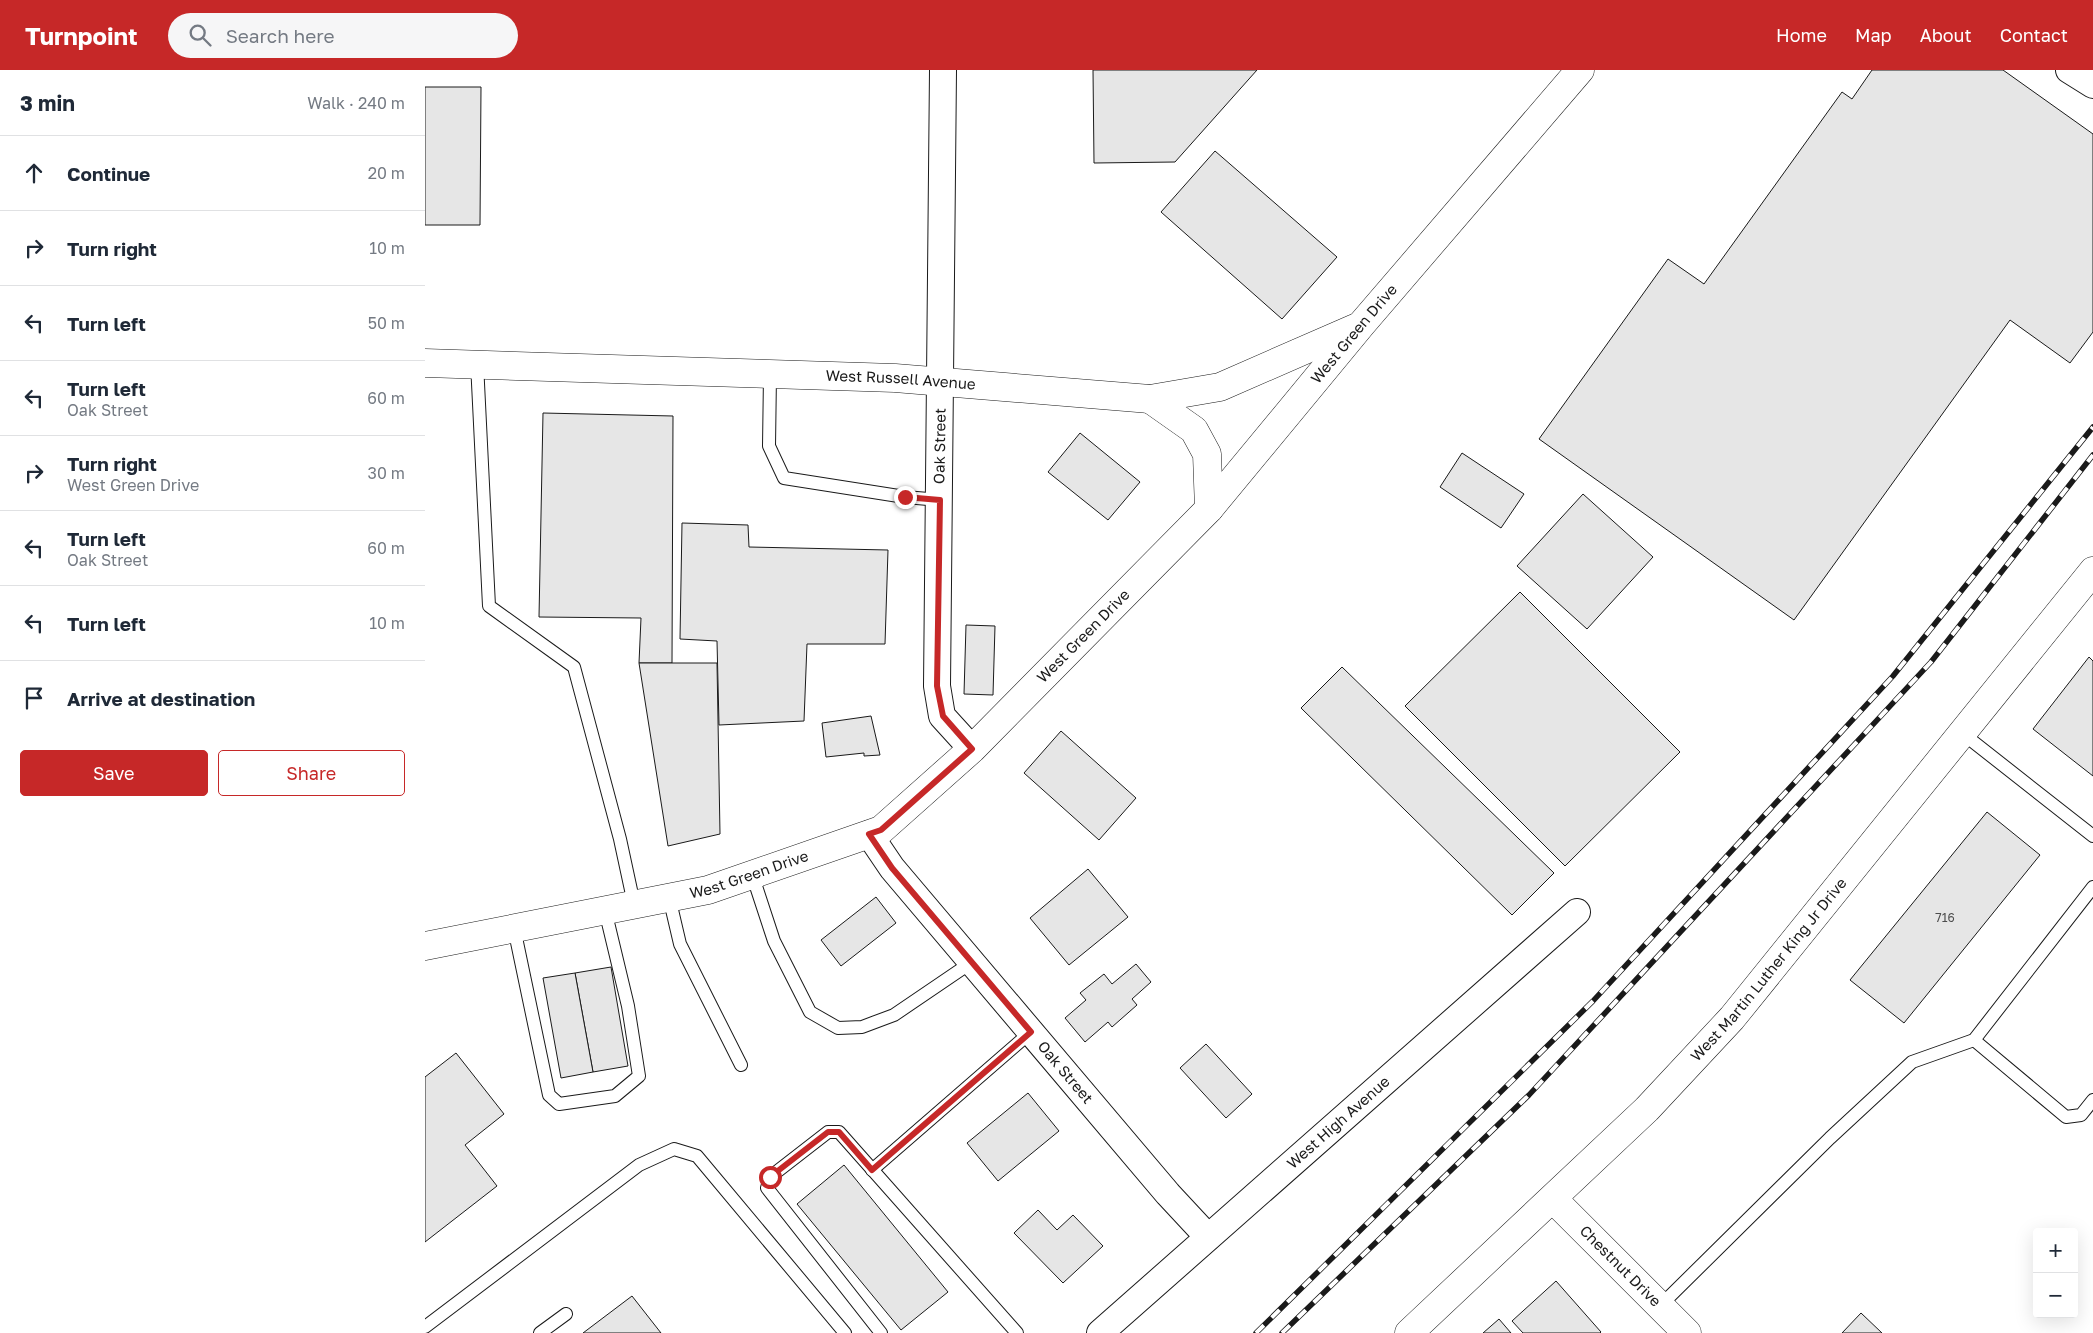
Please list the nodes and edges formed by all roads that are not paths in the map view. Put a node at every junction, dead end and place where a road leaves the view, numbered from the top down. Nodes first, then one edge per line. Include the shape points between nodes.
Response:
1 (943, 70) edge
2 (1580, 70) edge
3 (2069, 70) edge
4 (2093, 85) edge
5 (1361, 325) junction
6 (425, 363) edge
7 (477, 363) junction
8 (770, 375) junction
9 (941, 383) junction
10 (1150, 399) junction
11 (940, 500) junction
12 (1209, 509) junction
13 (2093, 571) edge
14 (1962, 733) junction
15 (972, 749) junction
16 (869, 834) junction
17 (2093, 836) edge
18 (752, 874) junction
19 (2093, 887) edge
20 (669, 897) junction
21 (634, 904) junction
22 (605, 910) junction
23 (1577, 912) dead end
24 (514, 928) junction
25 (425, 946) edge
26 (972, 962) junction
27 (1031, 1032) junction
28 (1974, 1040) junction
29 (741, 1065) dead end
30 (2093, 1100) edge
31 (872, 1170) junction
32 (1553, 1199) junction
33 (1208, 1237) junction
34 (1660, 1306) junction
35 (565, 1314) dead end
36 (425, 1327) edge
37 (540, 1333) edge
38 (845, 1333) edge
39 (881, 1333) edge
40 (1017, 1333) edge
41 (1100, 1333) edge
42 (1409, 1333) edge
43 (1687, 1333) edge

1 - 9 street, Oak Street
2 - 5 main road, West Green Drive
3 - 4 street
5 - 10 main road, West Russell Avenue via 1220,387
5 - 12 main road, West Green Drive
6 - 7 main road, West Russell Avenue
7 - 8 main road, West Russell Avenue
7 - 21 lane via 489,606 573,667 620,839
8 - 9 main road, West Russell Avenue via 895,378
8 - 11 lane via 769,446 784,478
9 - 10 main road, West Russell Avenue
9 - 11 street, Oak Street
10 - 12 main road via 1194,430 1207,454
11 - 15 street, Oak Street via 937,686 943,716
12 - 15 main road, West Green Drive
13 - 14 main road, West Martin Luther King Jr Drive
14 - 17 lane
14 - 32 main road, West Martin Luther King Jr Drive via 1732,1018 1647,1109
15 - 16 main road, West Green Drive via 881,830
16 - 18 main road, West Green Drive
16 - 26 street, Oak Street via 892,868
18 - 20 main road, West Green Drive via 708,890
18 - 26 lane via 774,941 810,1012 839,1028 862,1027 894,1015
19 - 28 lane
20 - 21 main road, West Green Drive
20 - 29 lane via 680,944
21 - 22 main road, West Green Drive
22 - 24 main road, West Green Drive
22 - 24 lane via 628,1006 639,1076 615,1096 559,1104 549,1095
23 - 33 street, West High Avenue
24 - 25 main road, West Green Drive
26 - 27 street, Oak Street
27 - 31 lane
27 - 33 street, Oak Street
28 - 30 lane via 2066,1117 2081,1115
28 - 34 lane via 1912,1062
31 - 39 lane via 839,1132 828,1132 770,1177 767,1188
31 - 40 lane
32 - 34 main road, Chestnut Drive
32 - 42 main road, West Martin Luther King Jr Drive
33 - 41 street, West High Avenue
34 - 43 main road, Chestnut Drive
35 - 37 lane
36 - 38 lane via 639,1165 674,1149 697,1156

